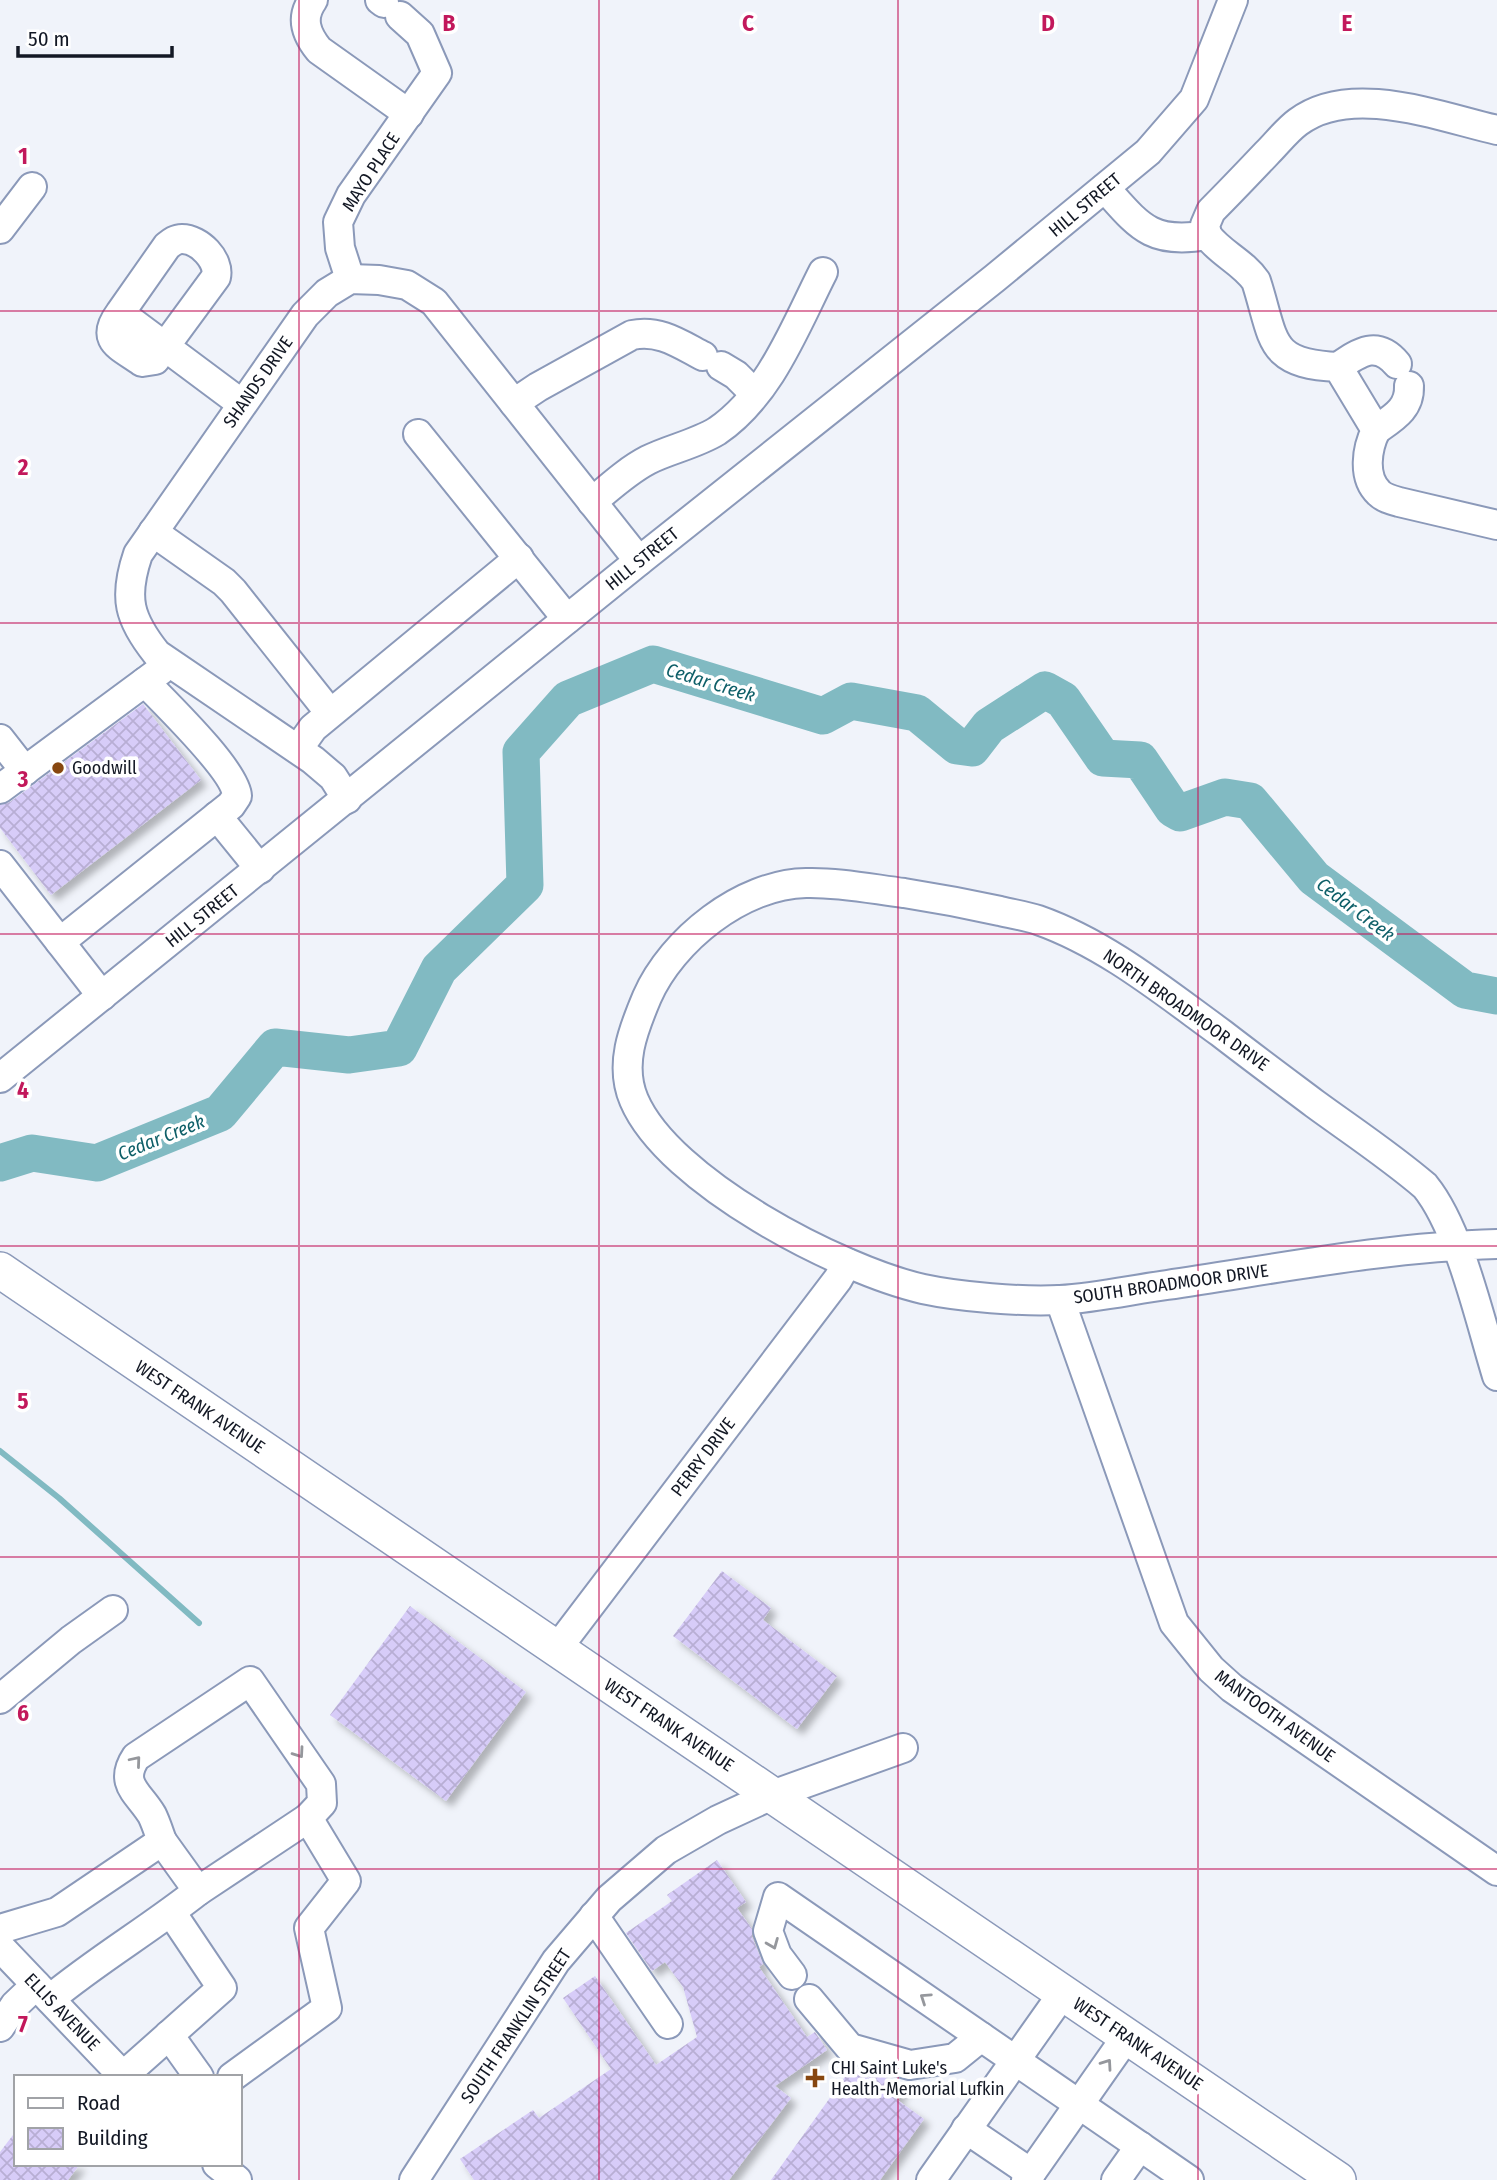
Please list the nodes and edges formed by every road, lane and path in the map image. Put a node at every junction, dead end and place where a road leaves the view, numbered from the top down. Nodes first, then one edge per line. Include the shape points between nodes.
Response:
1 (313, 0) edge
2 (1233, 0) edge
3 (388, 6) edge
4 (409, 114) junction
5 (1497, 130) edge
6 (32, 187) dead end
7 (1105, 188) junction
8 (0, 229) edge
9 (1207, 235) junction
10 (823, 272) dead end
11 (350, 279) junction
12 (165, 347) junction
13 (1338, 367) junction
14 (754, 393) junction
15 (514, 403) junction
16 (242, 404) junction
17 (1376, 430) junction
18 (418, 434) dead end
19 (592, 502) junction
20 (1497, 525) edge
21 (153, 532) junction
22 (519, 558) junction
23 (639, 561) junction
24 (567, 619) junction
25 (168, 662) junction
26 (145, 682) junction
27 (330, 713) junction
28 (0, 739) edge
29 (298, 749) junction
30 (24, 771) junction
31 (0, 789) edge
32 (347, 799) junction
33 (217, 816) junction
34 (0, 865) edge
35 (260, 869) junction
36 (60, 942) junction
37 (102, 996) junction
38 (0, 1078) edge
39 (1497, 1244) edge
40 (1456, 1245) junction
41 (847, 1263) junction
42 (0, 1270) edge
43 (1060, 1300) junction
44 (1497, 1376) edge
45 (113, 1610) dead end
46 (556, 1650) junction
47 (0, 1699) edge
48 (904, 1748) dead end
49 (772, 1795) junction
50 (308, 1818) junction
51 (162, 1841) junction
52 (1497, 1871) edge
53 (198, 1891) junction
54 (172, 1912) junction
55 (594, 1916) junction
56 (0, 1929) edge
57 (0, 1947) edge
58 (792, 1975) dead end
59 (43, 1992) junction
60 (1063, 1993) junction
61 (808, 1998) dead end
62 (668, 2024) dead end
63 (0, 2027) edge
64 (169, 2035) junction
65 (1127, 2036) junction
66 (981, 2037) junction
67 (1015, 2060) junction
68 (122, 2075) edge
69 (124, 2075) edge
70 (198, 2075) edge
71 (235, 2075) edge
72 (1079, 2104) junction
73 (967, 2129) junction
74 (1140, 2146) junction
75 (220, 2166) edge
76 (1029, 2176) edge
77 (237, 2180) edge
78 (414, 2180) edge
79 (930, 2180) edge
80 (1116, 2180) edge
81 (1189, 2180) edge
82 (1338, 2180) edge

1 - 4 street via 305,24 312,41
2 - 7 street, HILL STREET via 1194,99 1148,152
3 - 4 street, MAYO PLACE via 420,34 437,73
4 - 11 street, MAYO PLACE via 351,195 338,222
5 - 9 street via 1384,104 1362,103 1318,112 1289,130 1211,211 1205,225
6 - 8 street
7 - 9 street via 1144,229 1162,237
7 - 23 street, HILL STREET
9 - 13 street via 1256,281 1280,352 1297,362
10 - 14 street via 783,351
11 - 15 street via 407,285 434,302
11 - 16 street, SHANDS DRIVE via 305,315
12 - 12 street via 120,313 167,246 185,238 211,256 218,270
12 - 16 street
13 - 17 street
13 - 17 street via 1364,351 1378,350 1389,355 1403,375 1409,394 1405,407
14 - 15 street via 712,361 666,337 645,332 632,335
14 - 19 street via 715,432 647,460
15 - 19 street
16 - 21 street, SHANDS DRIVE
17 - 20 street via 1367,452 1368,467 1376,490 1384,497
18 - 22 street
19 - 23 street
21 - 25 street, SHANDS DRIVE via 132,572 130,604 141,634
21 - 27 street via 233,591
22 - 24 street
22 - 27 street
23 - 24 street, HILL STREET
24 - 32 street, HILL STREET
25 - 26 street
25 - 29 street, SHANDS DRIVE
26 - 30 street
26 - 33 street via 217,760 237,791 235,800
27 - 29 street
28 - 30 street
29 - 32 street, SHANDS DRIVE via 333,777
30 - 31 street
32 - 35 street, HILL STREET
33 - 35 street
33 - 36 street
34 - 36 street
35 - 37 street, HILL STREET
36 - 37 street
37 - 38 street, HILL STREET
39 - 40 street, SOUTH BROADMOOR DRIVE
40 - 41 street, NORTH BROADMOOR DRIVE via 1436,1199 1406,1170 1160,987 1100,949 1038,920 994,910 940,898 804,882 755,892 684,943 664,965 629,1041 629,1076 632,1097 642,1115 665,1145 697,1174 753,1213
40 - 43 street, SOUTH BROADMOOR DRIVE
40 - 44 street, NORTH BROADMOOR DRIVE
41 - 43 street, SOUTH BROADMOOR DRIVE via 923,1289
41 - 46 street, PERRY DRIVE
42 - 46 main road, WEST FRANK AVENUE
43 - 52 street, MANTOOTH AVENUE via 1174,1623 1192,1647 1232,1688
45 - 47 street
46 - 49 main road, WEST FRANK AVENUE
48 - 49 street, SOUTH FRANKLIN STREET
49 - 55 street, SOUTH FRANKLIN STREET via 666,1850
49 - 60 main road, WEST FRANK AVENUE
51 -> 50 street via 152,1816 129,1784 128,1769 136,1757 250,1681 321,1784 322,1803
50 - 53 street
50 - 71 street via 346,1881 309,1928 327,2008
51 - 53 street
51 - 56 street via 57,1912
53 - 54 street
54 - 59 street via 76,1978
54 - 64 street via 222,1988
55 - 62 street
55 - 78 street, SOUTH FRANKLIN STREET via 556,1961
57 - 59 street, ELLIS AVENUE
66 -> 58 street via 778,1897 768,1930 777,1955
59 - 63 street via 15,2005
59 - 68 street, ELLIS AVENUE
60 - 65 main road, WEST FRANK AVENUE
60 - 67 street
61 - 66 street via 850,2048 909,2065 955,2058
64 - 69 street
64 - 70 street
72 -> 65 street
65 - 82 main road, WEST FRANK AVENUE
66 - 67 street
67 - 72 street
67 - 73 street
72 - 74 street
72 - 76 street
73 - 76 street
73 - 79 street
74 - 80 street
74 - 81 street
75 - 77 street

